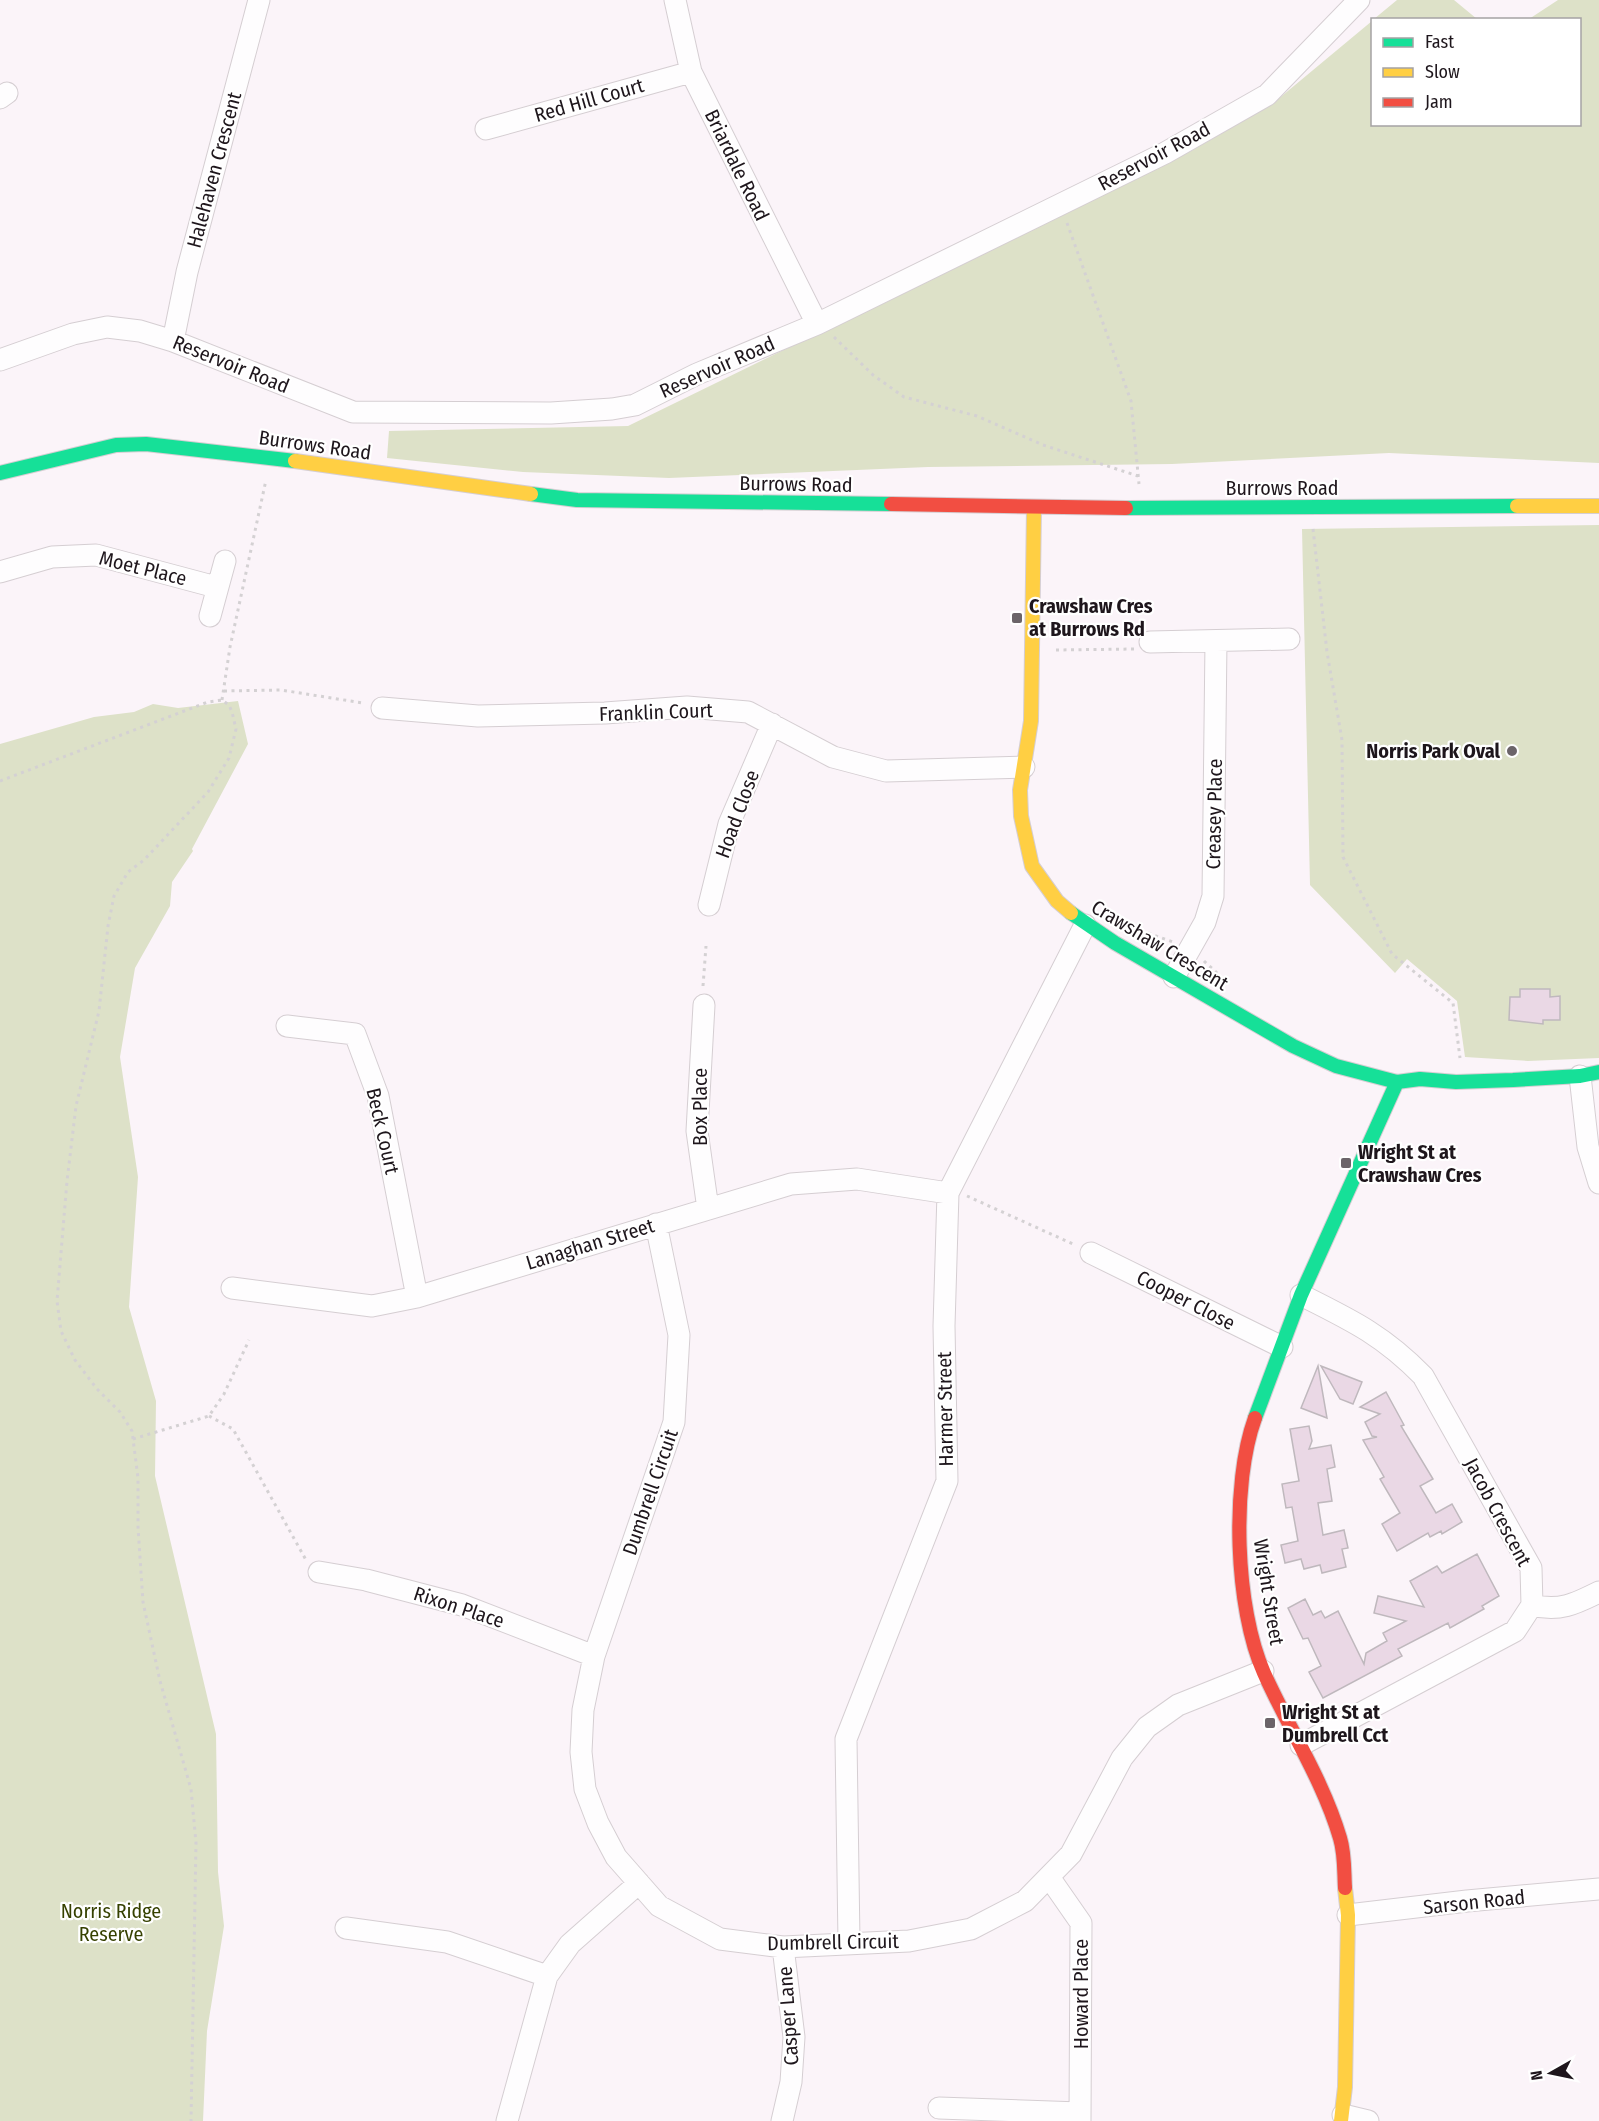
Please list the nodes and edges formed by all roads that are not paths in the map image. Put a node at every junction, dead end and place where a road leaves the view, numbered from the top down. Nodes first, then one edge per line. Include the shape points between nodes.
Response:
1 (259, 0) edge
2 (675, 0) edge
3 (1359, 0) edge
4 (691, 72) junction
5 (486, 129) dead end
6 (817, 324) junction
7 (173, 341) junction
8 (0, 360) edge
9 (0, 473) edge
10 (1599, 506) edge
11 (1034, 507) junction
12 (225, 561) dead end
13 (0, 572) edge
14 (216, 587) junction
15 (210, 616) dead end
16 (1289, 639) dead end
17 (1216, 641) junction
18 (1143, 646) road end
19 (382, 708) road end
20 (772, 724) junction
21 (1024, 767) junction
22 (709, 905) dead end
23 (1085, 925) junction
24 (1174, 977) junction
25 (703, 1001) road end
26 (286, 1026) dead end
27 (1589, 1074) edge
28 (1397, 1082) junction
29 (1599, 1184) edge
30 (956, 1194) junction
31 (708, 1209) junction
32 (656, 1224) junction
33 (1084, 1249) road end
34 (232, 1288) dead end
35 (1301, 1295) junction
36 (417, 1297) junction
37 (1282, 1347) junction
38 (319, 1572) road end
39 (1599, 1592) edge
40 (1532, 1605) junction
41 (594, 1656) junction
42 (1263, 1671) junction
43 (1301, 1745) junction
44 (1049, 1877) junction
45 (639, 1883) junction
46 (1599, 1889) edge
47 (1348, 1916) junction
48 (346, 1928) dead end
49 (849, 1942) junction
50 (783, 1947) junction
51 (548, 1976) junction
52 (939, 2108) dead end
53 (1080, 2117) edge
54 (1342, 2118) edge
55 (507, 2121) edge
56 (782, 2121) edge
57 (1368, 2121) edge

1 - 7 street, Halehaven Crescent via 187,272
2 - 4 street, Briardale Road
3 - 6 street, Reservoir Road via 1267,95 1165,153
4 - 5 street, Red Hill Court
4 - 6 street, Briardale Road
6 - 7 street, Reservoir Road via 697,374 635,405 551,413 353,412
7 - 8 street, Reservoir Road via 107,327 73,334
9 - 11 street, Burrows Road via 116,445 146,444 577,500
10 - 11 street, Burrows Road
11 - 21 street, Crawshaw Crescent via 1034,650 1031,721
12 - 14 street
13 - 14 street, Moet Place via 52,557 96,555
14 - 15 street
16 - 17 street
17 - 18 street
17 - 24 street, Creasey Place via 1213,896 1205,922
19 - 20 street, Franklin Court via 478,716 687,707 748,712
20 - 21 street, Franklin Court via 833,757 886,771
20 - 22 street, Hoad Close via 729,824
21 - 23 street, Crawshaw Crescent via 1021,816 1032,866 1057,901
23 - 24 street, Crawshaw Crescent
23 - 30 street, Harmer Street
24 - 28 street, Crawshaw Crescent via 1293,1046 1336,1066
25 - 31 street, Box Place via 697,1131
26 - 36 street, Beck Court via 355,1034 378,1096
27 - 28 street, Crawshaw Crescent
27 - 29 street via 1588,1147
28 - 35 street, Wright Street
30 - 31 street, Lanaghan Street via 857,1179 791,1184
30 - 49 street, Harmer Street via 944,1326 947,1480 846,1739
31 - 32 street, Lanaghan Street
32 - 36 street, Lanaghan Street
32 - 41 street, Dumbrell Circuit via 679,1335 674,1422
33 - 37 street, Cooper Close
34 - 36 street, Lanaghan Street via 372,1306
35 - 37 street, Wright Street
35 - 40 street, Jacob Crescent via 1374,1332 1423,1376 1531,1568
37 - 42 street, Wright Street via 1252,1427 1243,1464 1239,1512 1246,1599
38 - 41 street, Rixon Place via 462,1605
39 - 40 street via 1550,1610
40 - 43 street via 1515,1631
41 - 45 street, Dumbrell Circuit via 583,1710 581,1752 585,1789 616,1857
42 - 43 street, Wright Street
42 - 44 street, Dumbrell Circuit via 1178,1706 1147,1727 1122,1758 1071,1854
43 - 47 street, Wright Street via 1328,1799 1341,1841
44 - 49 street, Dumbrell Circuit via 1026,1901 971,1929 909,1941
44 - 53 street, Howard Place via 1081,1923
45 - 50 street, Dumbrell Circuit via 659,1906 720,1939
45 - 51 street via 570,1944
46 - 47 street, Sarson Road
47 - 54 street, Wright Street
48 - 51 street via 447,1942
49 - 50 street, Dumbrell Circuit
50 - 56 street, Casper Lane via 794,2037 791,2082
51 - 55 street
52 - 53 street
54 - 57 street

